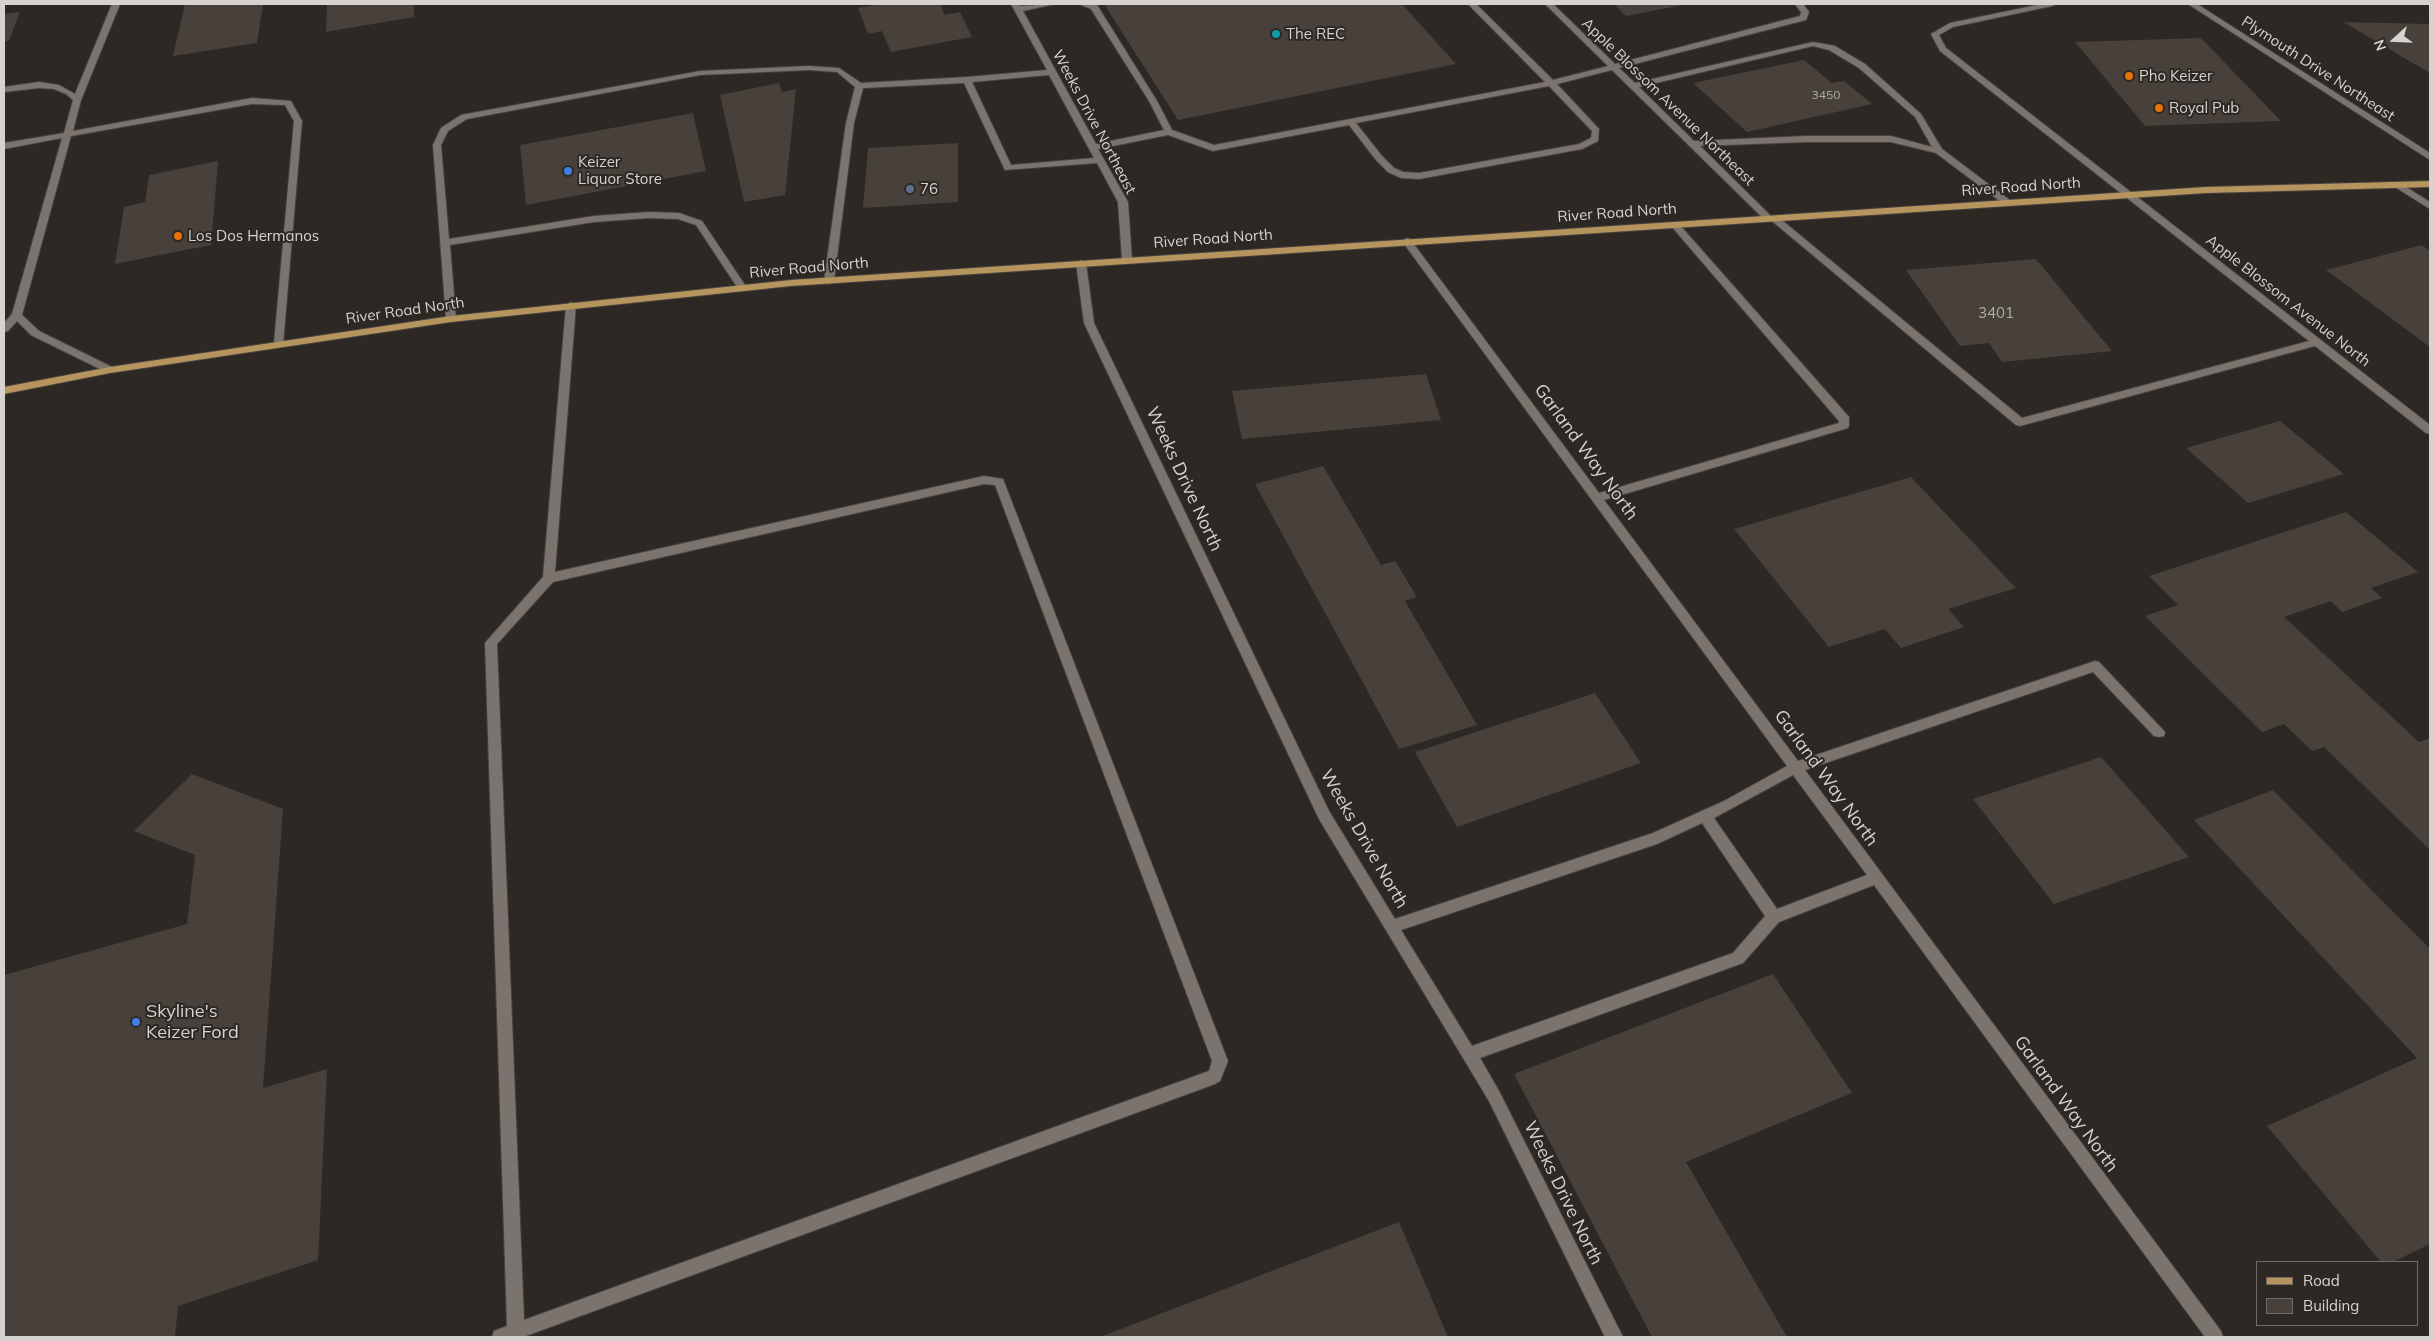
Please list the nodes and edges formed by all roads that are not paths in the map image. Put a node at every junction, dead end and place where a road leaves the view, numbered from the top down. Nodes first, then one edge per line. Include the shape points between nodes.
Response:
1 (116, 4) edge
2 (1051, 4) edge
3 (1083, 4) edge
4 (1472, 4) edge
5 (1549, 4) edge
6 (1799, 4) edge
7 (2052, 4) edge
8 (2192, 4) edge
9 (1016, 6) edge
10 (1612, 66) junction
11 (1052, 72) junction
12 (967, 80) junction
13 (1552, 83) junction
14 (859, 86) junction
15 (1633, 86) junction
16 (4, 89) edge
17 (77, 100) junction
18 (1352, 123) junction
19 (1168, 132) junction
20 (67, 134) junction
21 (1692, 144) junction
22 (4, 146) edge
23 (1093, 146) junction
24 (1939, 151) junction
25 (2430, 157) edge
26 (1100, 160) junction
27 (2430, 184) edge
28 (2398, 185) junction
29 (2127, 195) junction
30 (2008, 203) junction
31 (2430, 206) edge
32 (1772, 219) junction
33 (1675, 225) junction
34 (1407, 241) junction
35 (444, 243) junction
36 (1127, 260) junction
37 (1081, 263) junction
38 (828, 281) junction
39 (742, 288) junction
40 (570, 305) junction
41 (17, 315) junction
42 (451, 319) junction
43 (4, 328) edge
44 (2316, 342) junction
45 (279, 343) junction
46 (110, 370) junction
47 (4, 391) edge
48 (2430, 430) edge
49 (1596, 498) junction
50 (549, 578) junction
51 (2159, 732) dead end
52 (1795, 768) junction
53 (1705, 816) junction
54 (1876, 878) junction
55 (1774, 917) junction
56 (1393, 926) junction
57 (1469, 1055) junction
58 (516, 1331) junction
59 (500, 1337) edge
60 (1614, 1337) edge
61 (2215, 1337) edge

1 - 17 street
2 - 9 street
3 - 19 street via 1094,7 1153,101
4 - 13 street
5 - 10 street, Apple Blossom Avenue Northeast
6 - 10 street via 1805,12 1803,18
7 - 29 street, Apple Blossom Avenue North via 1950,25 1935,34 1943,49
8 - 25 street, Plymouth Drive Northeast
9 - 11 street, Weeks Drive Northeast
10 - 13 street
10 - 15 street, Apple Blossom Avenue Northeast
11 - 12 street
11 - 23 street, Weeks Drive Northeast
12 - 14 street
12 - 26 street via 1008,168
13 - 18 street
13 - 18 street via 1596,131 1595,139 1582,146 1419,176 1401,175 1379,158
14 - 35 street via 839,70 831,69 700,73 464,117 444,130 437,145
14 - 38 street via 850,123
15 - 21 street, Apple Blossom Avenue Northeast
15 - 24 street via 1812,44 1832,48 1862,66 1918,116
16 - 17 street via 39,85 56,87 69,92
17 - 20 street
18 - 19 street via 1213,148
19 - 23 street
20 - 22 street
20 - 41 street
20 - 45 street via 252,101 288,103 298,121
21 - 24 street via 1806,138 1891,139
21 - 32 street, Apple Blossom Avenue Northeast
23 - 26 street, Weeks Drive Northeast
24 - 30 street
26 - 36 street, Weeks Drive Northeast via 1123,202
27 - 28 main road, River Road North
28 - 29 main road, River Road North
28 - 31 street
29 - 30 main road, River Road North
29 - 44 street, Apple Blossom Avenue North
30 - 32 main road, River Road North
32 - 33 main road, River Road North
32 - 44 street, Apple Blossom Avenue Northeast via 2020,422
33 - 34 main road, River Road North
33 - 49 street via 1844,420 1844,425
34 - 36 main road, River Road North
34 - 49 street, Garland Way North
35 - 39 street via 594,219 679,216 699,223
35 - 42 street
36 - 37 main road, River Road North
37 - 38 main road, River Road North
37 - 56 street, Weeks Drive North via 1089,323 1324,815
38 - 39 main road, River Road North
39 - 40 main road, River Road North
40 - 42 main road, River Road North
40 - 50 street
41 - 43 street
41 - 46 street via 35,333
42 - 45 main road, River Road North
44 - 48 street, Apple Blossom Avenue North
45 - 46 main road, River Road North
46 - 47 main road, River Road North
49 - 52 street, Garland Way North
50 - 58 street via 491,643
50 - 58 street via 984,480 999,482 1220,1061 1215,1076
51 - 52 street via 2095,666
52 - 53 street
52 - 54 street, Garland Way North
53 - 55 street
53 - 56 street via 1657,838
54 - 55 street
54 - 61 street, Garland Way North
55 - 57 street via 1738,958
56 - 57 street, Weeks Drive North
57 - 60 street, Weeks Drive North via 1494,1096
58 - 59 street

